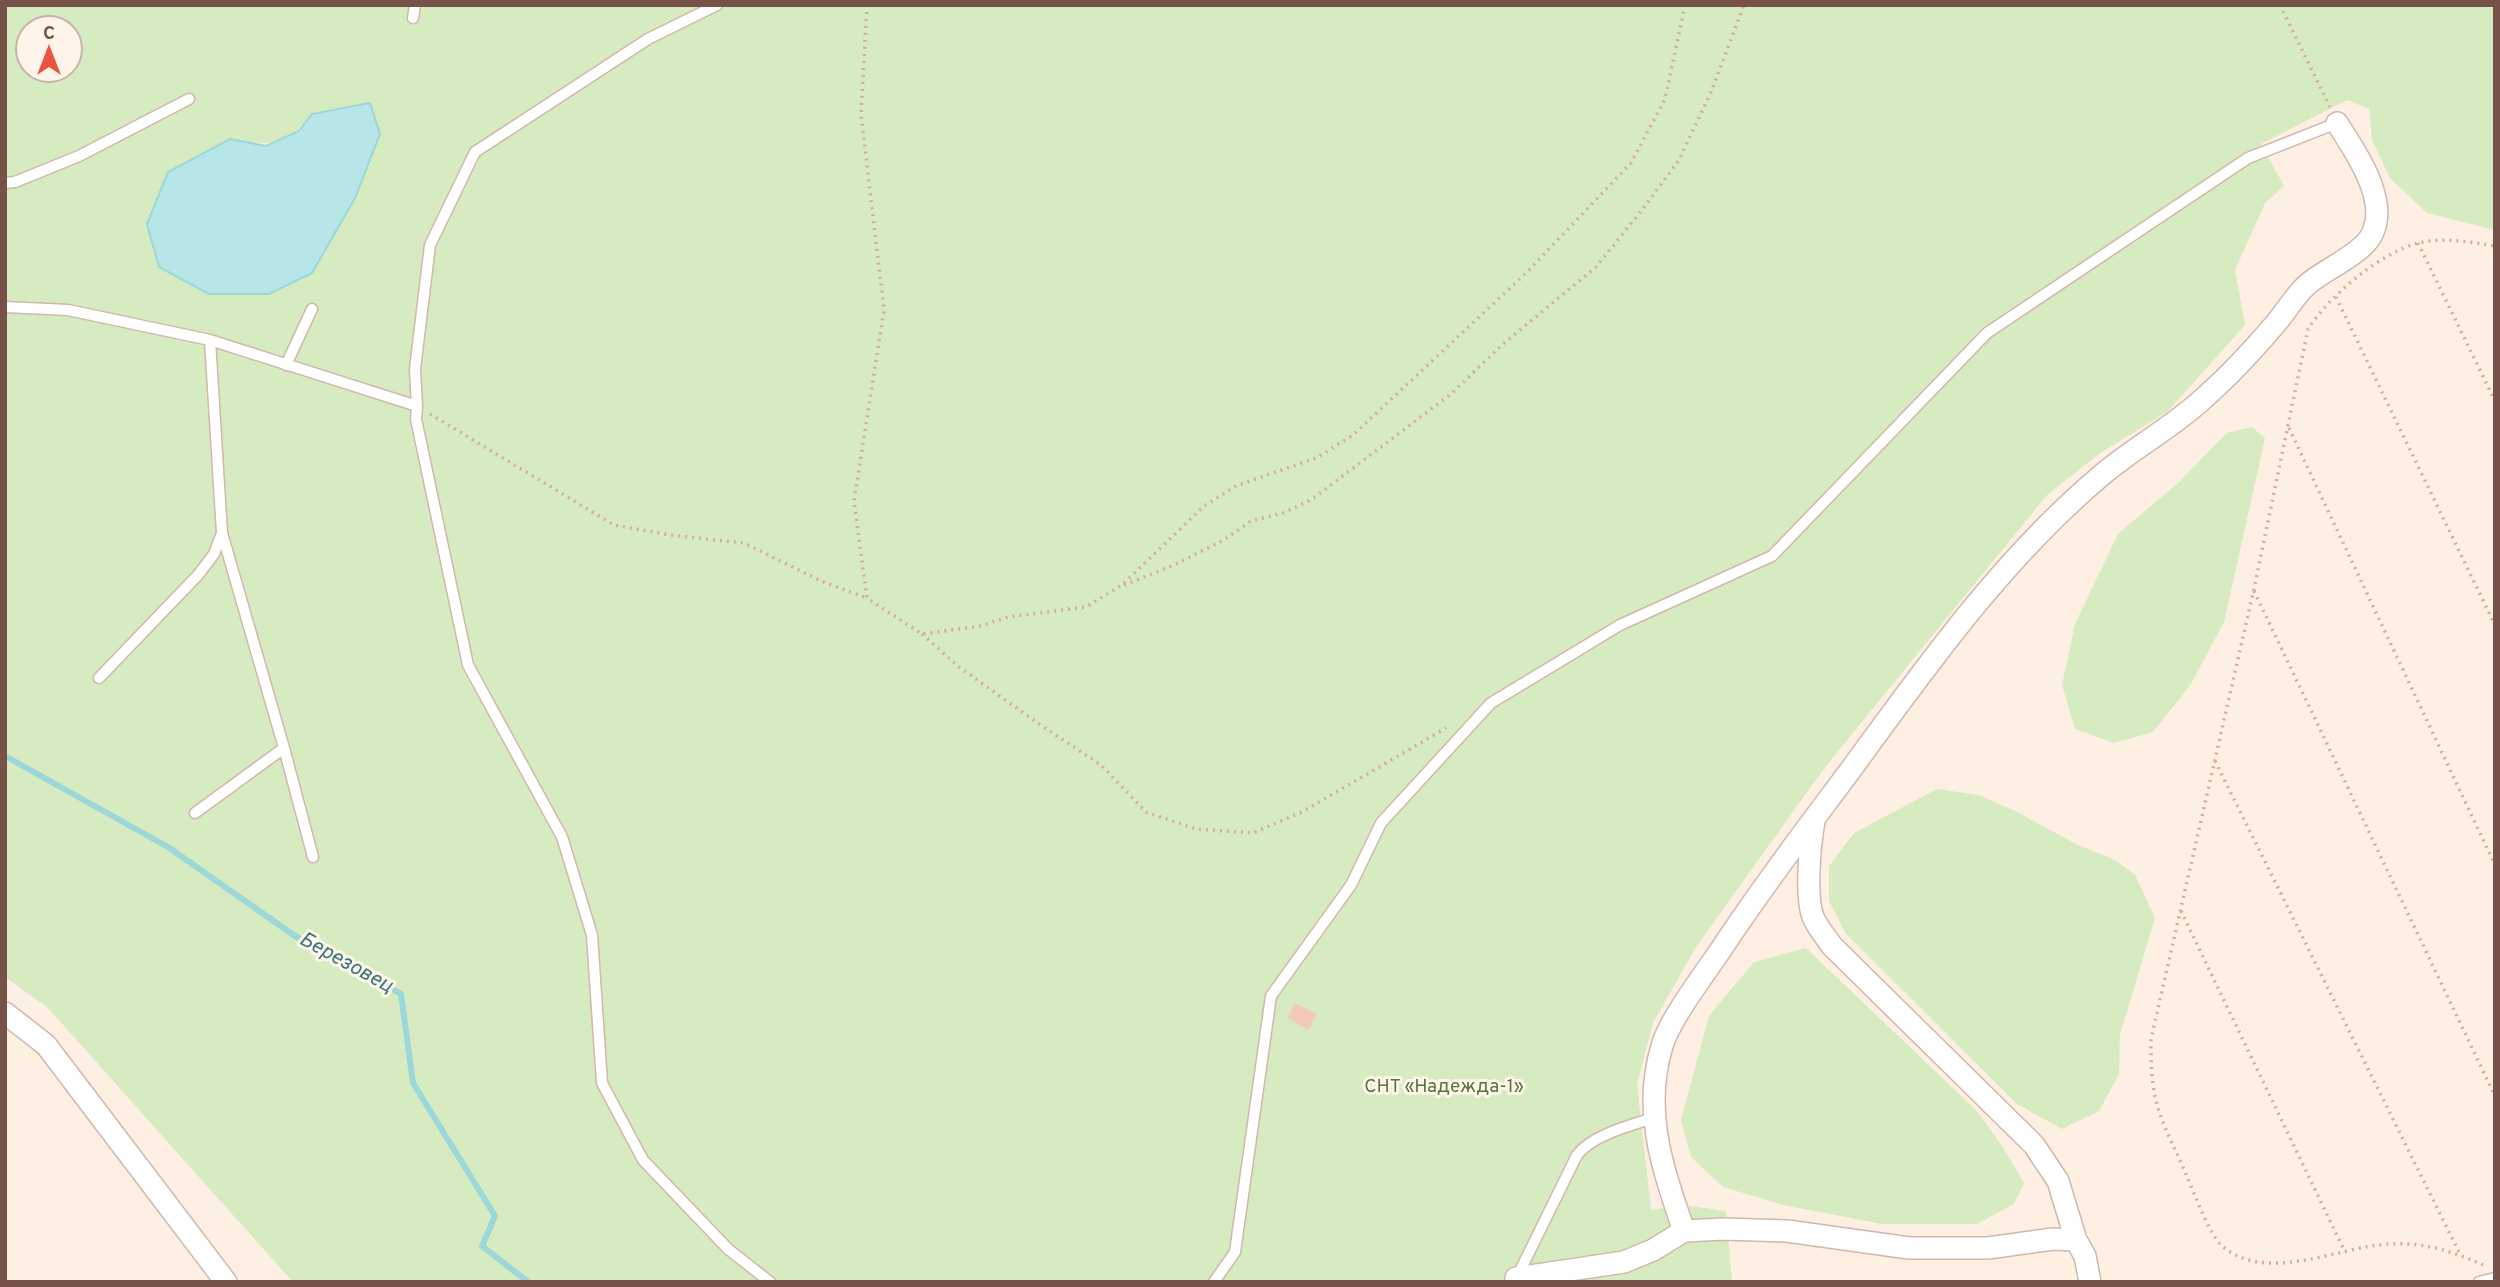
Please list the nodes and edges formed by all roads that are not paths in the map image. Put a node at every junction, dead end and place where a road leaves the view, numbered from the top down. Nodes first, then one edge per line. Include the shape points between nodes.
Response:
1 (415, 5) edge
2 (717, 5) edge
3 (413, 18) dead end
4 (189, 99) dead end
5 (2337, 122) joint
6 (5, 183) edge
7 (5, 307) edge
8 (312, 309) dead end
9 (210, 340) junction
10 (286, 365) junction
11 (417, 406) junction
12 (222, 533) junction
13 (99, 678) dead end
14 (284, 748) junction
15 (195, 813) dead end
16 (1815, 818) junction
17 (313, 857) dead end
18 (5, 1013) edge
19 (1653, 1118) junction
20 (1684, 1231) junction
21 (2076, 1240) junction
22 (2492, 1273) edge
23 (1514, 1280) edge
24 (226, 1282) edge
25 (770, 1282) edge
26 (1214, 1282) edge
27 (2090, 1282) edge
28 (2479, 1282) edge

1 - 3 lane
2 - 11 lane via 648,38 475,152 430,245 415,369
4 - 6 lane via 79,156
5 - 16 street via 2368,176 2378,213 2373,235 2306,285 2205,398 2106,471 2048,522 1935,654
5 - 26 lane via 2248,158 1987,333 1772,556 1620,625 1491,703 1381,822 1351,885 1271,996 1234,1252
7 - 9 lane via 68,310
8 - 10 lane
9 - 10 lane
9 - 12 lane
10 - 11 lane
11 - 25 lane via 468,665 562,837 592,935 601,1083 643,1160 728,1249
12 - 13 lane via 198,575
12 - 14 lane
14 - 15 lane
14 - 17 lane
16 - 19 street via 1752,902 1663,1042 1654,1080
16 - 21 street via 1809,877 1813,917 1832,946 2034,1145 2058,1181
18 - 24 street via 46,1045
19 - 20 street via 1664,1172
19 - 23 lane via 1584,1146
20 - 21 street via 1787,1231 1909,1248 1988,1248
20 - 23 street via 1624,1262
21 - 27 street
22 - 28 lane

